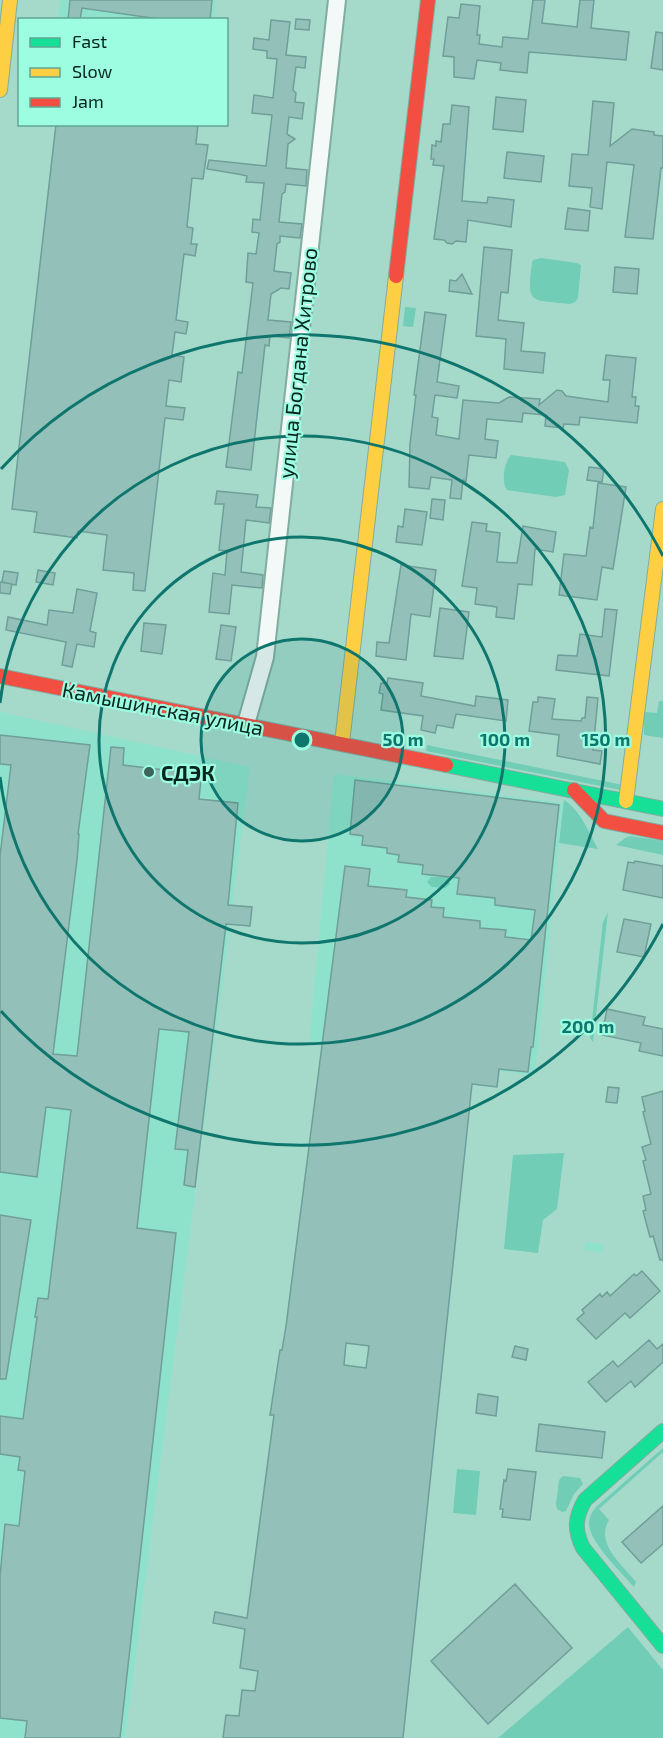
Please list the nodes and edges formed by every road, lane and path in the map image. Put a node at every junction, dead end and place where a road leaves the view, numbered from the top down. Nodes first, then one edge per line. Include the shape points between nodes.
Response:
1 (10, 0) edge
2 (337, 0) edge
3 (428, 0) edge
4 (0, 90) edge
5 (663, 509) edge
6 (0, 676) edge
7 (246, 723) junction
8 (342, 743) junction
9 (574, 790) junction
10 (626, 801) junction
11 (663, 809) edge
12 (663, 833) edge
13 (663, 1431) edge
14 (663, 1646) edge

1 - 4 street
2 - 7 street, улица Богдана Хитрово via 265,657
3 - 8 street
5 - 10 street
6 - 7 street, Камышинская улица
7 - 8 street, Камышинская улица
8 - 9 street, Камышинская улица
9 - 10 street, Камышинская улица
9 - 12 street via 604,821
10 - 11 street, Камышинская улица
13 - 14 street via 585,1500 575,1522 579,1542

